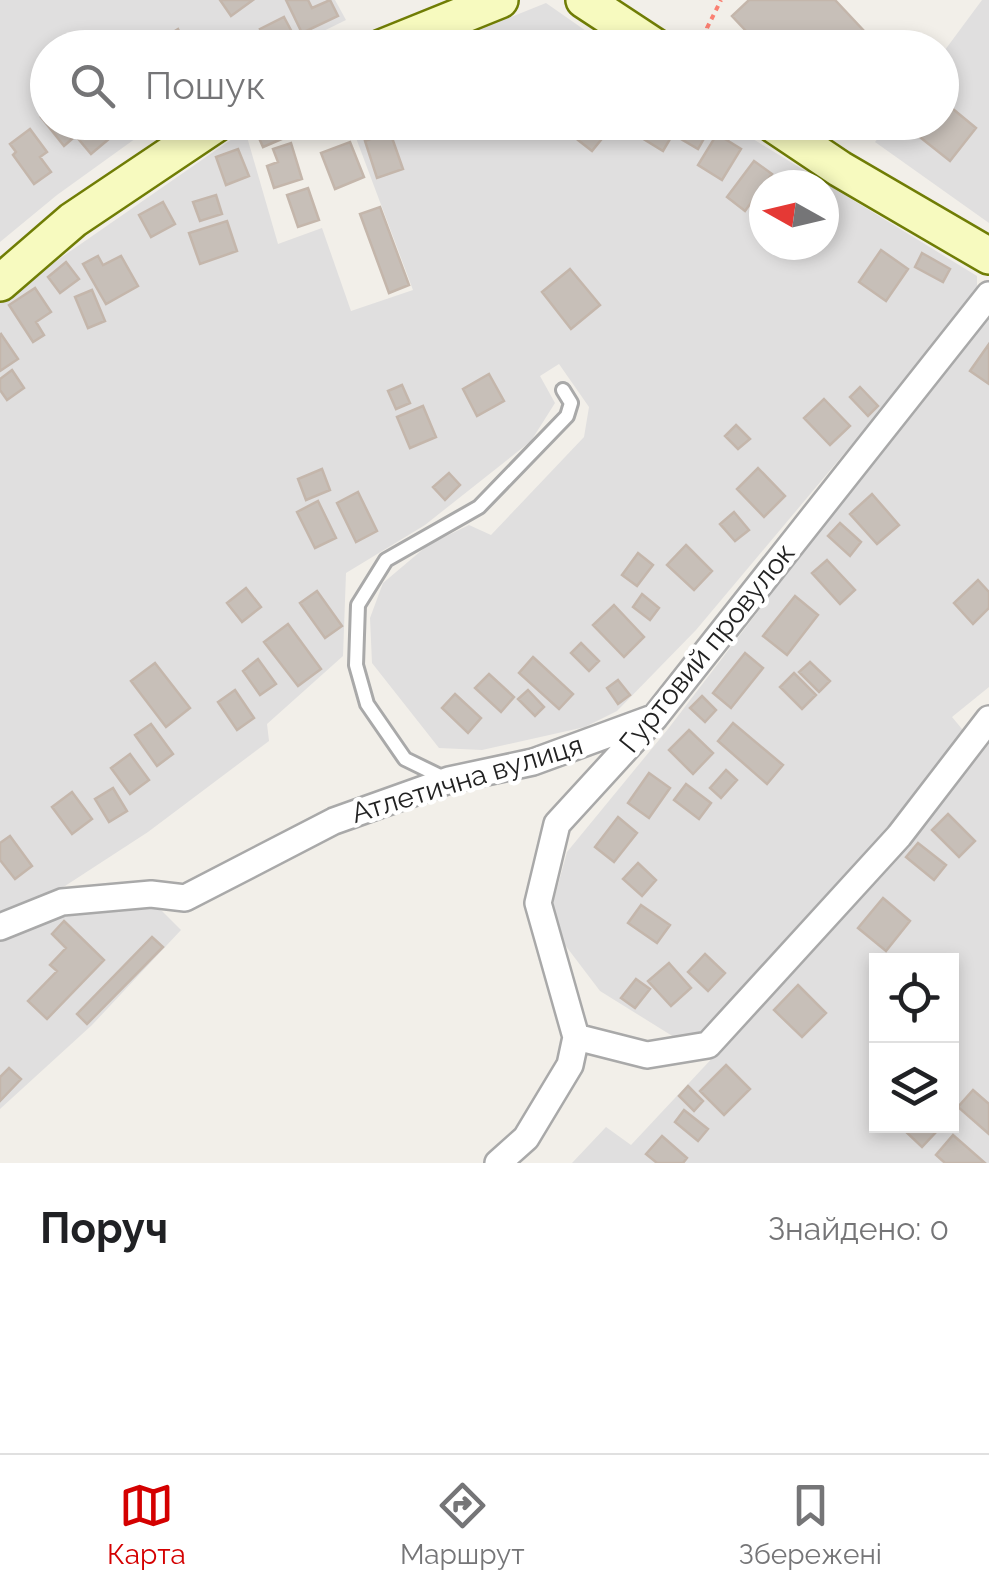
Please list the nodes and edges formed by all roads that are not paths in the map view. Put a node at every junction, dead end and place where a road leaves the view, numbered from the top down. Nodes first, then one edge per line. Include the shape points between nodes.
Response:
1 (500, 0) edge
2 (584, 0) edge
3 (443, 12) edge
4 (412, 30) edge
5 (630, 30) edge
6 (192, 140) edge
7 (797, 140) edge
8 (989, 256) edge
9 (0, 283) edge
10 (989, 295) edge
11 (563, 390) dead end
12 (655, 717) junction
13 (989, 719) edge
14 (449, 780) junction
15 (0, 927) edge
16 (576, 1037) junction
17 (498, 1163) edge

1 - 3 street
2 - 5 street
3 - 4 street
6 - 9 street via 72,220
7 - 8 street
10 - 12 street, Гуртовий провулок
11 - 14 lane via 571,403 568,416 479,507 386,560 358,605 356,664 367,704 406,759
12 - 14 street, Атлетична вулиця via 533,762
12 - 16 street, Гуртовий провулок via 557,824 538,903
13 - 16 street via 899,836 708,1045 647,1055
14 - 15 street, Атлетична вулиця via 334,821 184,898 93,897
16 - 17 street via 570,1065 526,1138

